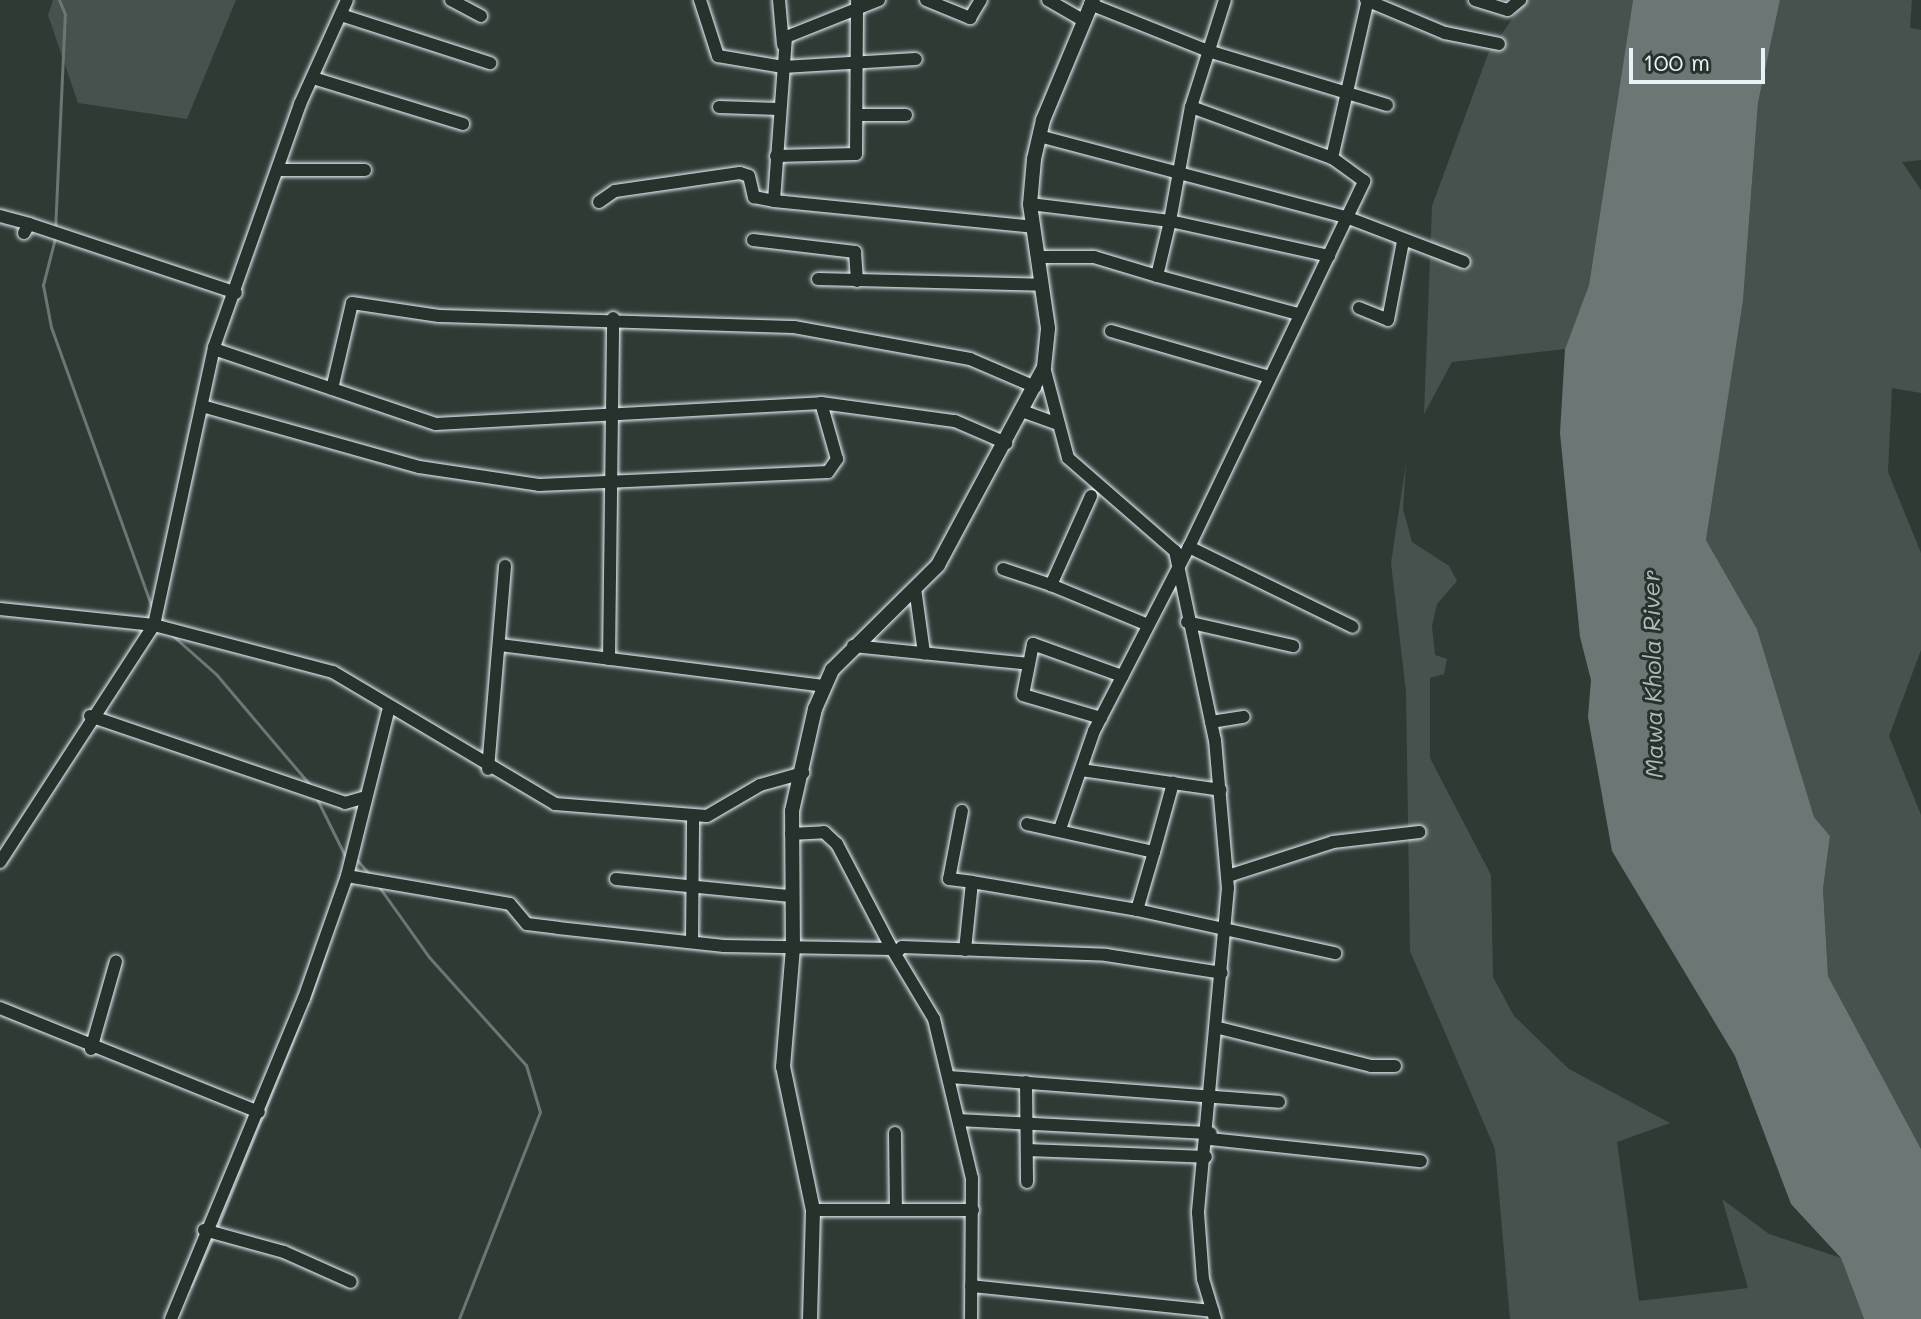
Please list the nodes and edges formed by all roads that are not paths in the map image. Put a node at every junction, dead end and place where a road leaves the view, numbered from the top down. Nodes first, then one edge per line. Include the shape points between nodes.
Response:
1 (347, 0) edge
2 (451, 0) edge
3 (700, 0) edge
4 (779, 0) edge
5 (879, 0) edge
6 (926, 0) edge
7 (981, 0) edge
8 (1048, 0) edge
9 (1225, 0) edge
10 (1367, 0) edge
11 (1475, 0) edge
12 (1520, 0) edge
13 (1091, 2) edge
14 (857, 3) edge
15 (341, 15) junction
16 (481, 16) dead end
17 (1081, 19) junction
18 (1499, 44) dead end
19 (1208, 51) junction
20 (916, 59) dead end
21 (783, 60) junction
22 (490, 63) dead end
23 (858, 64) junction
24 (313, 78) junction
25 (1346, 91) junction
26 (1387, 105) dead end
27 (719, 107) dead end
28 (1191, 107) junction
29 (778, 109) junction
30 (857, 115) junction
31 (906, 115) dead end
32 (463, 124) dead end
33 (1039, 136) junction
34 (776, 156) junction
35 (1332, 158) junction
36 (1181, 169) junction
37 (280, 170) junction
38 (365, 170) dead end
39 (774, 201) junction
40 (599, 202) dead end
41 (1030, 204) junction
42 (0, 216) edge
43 (1346, 217) junction
44 (1170, 221) junction
45 (1033, 227) junction
46 (753, 240) dead end
47 (1403, 241) junction
48 (1329, 256) junction
49 (1038, 257) junction
50 (1464, 262) dead end
51 (1157, 276) junction
52 (818, 279) dead end
53 (857, 281) junction
54 (1042, 285) junction
55 (236, 293) junction
56 (1359, 308) dead end
57 (1298, 314) junction
58 (613, 318) junction
59 (1111, 331) dead end
60 (214, 349) junction
61 (1044, 367) junction
62 (1269, 377) junction
63 (1035, 387) junction
64 (332, 389) junction
65 (821, 403) junction
66 (202, 406) junction
67 (1022, 411) junction
68 (613, 416) junction
69 (1055, 423) junction
70 (1006, 443) junction
71 (612, 481) junction
72 (1091, 496) dead end
73 (1189, 547) junction
74 (1177, 562) junction
75 (505, 566) dead end
76 (1003, 569) dead end
77 (1051, 585) junction
78 (915, 588) junction
79 (0, 609) edge
80 (1187, 622) junction
81 (154, 625) junction
82 (1148, 625) junction
83 (1353, 627) dead end
84 (500, 645) junction
85 (853, 646) junction
86 (1293, 646) dead end
87 (924, 653) junction
88 (609, 659) junction
89 (1029, 664) junction
90 (1122, 676) junction
91 (823, 686) junction
92 (388, 711) junction
93 (90, 716) junction
94 (1244, 717) dead end
95 (1101, 718) junction
96 (1211, 722) junction
97 (488, 769) junction
98 (1081, 770) junction
99 (803, 773) junction
100 (1173, 783) junction
101 (1221, 790) junction
102 (362, 798) junction
103 (348, 803) junction
104 (962, 811) dead end
105 (357, 815) junction
106 (693, 815) junction
107 (1027, 824) dead end
108 (1060, 829) junction
109 (1419, 832) dead end
110 (791, 834) junction
111 (1154, 852) junction
112 (0, 862) edge
113 (347, 876) junction
114 (1228, 876) junction
115 (616, 879) dead end
116 (972, 882) junction
117 (691, 888) junction
118 (788, 896) junction
119 (1137, 910) junction
120 (1225, 930) junction
121 (692, 942) junction
122 (793, 949) junction
123 (965, 950) junction
124 (894, 951) junction
125 (1335, 953) dead end
126 (116, 961) dead end
127 (1222, 973) junction
128 (0, 1008) edge
129 (1219, 1028) junction
130 (91, 1049) junction
131 (1395, 1066) dead end
132 (949, 1077) junction
133 (1026, 1082) junction
134 (1214, 1092) junction
135 (1279, 1102) dead end
136 (259, 1112) junction
137 (959, 1120) junction
138 (1026, 1124) junction
139 (895, 1133) dead end
140 (1210, 1136) junction
141 (1027, 1150) junction
142 (1206, 1157) junction
143 (1421, 1161) dead end
144 (1027, 1182) dead end
145 (813, 1210) junction
146 (896, 1210) junction
147 (973, 1210) junction
148 (204, 1230) junction
149 (351, 1282) dead end
150 (971, 1286) junction
151 (1214, 1315) edge
152 (171, 1319) edge
153 (810, 1319) edge
154 (971, 1319) edge

1 - 15 street
2 - 16 street
3 - 21 street via 718,56
4 - 21 street
5 - 14 street
6 - 7 street via 970,18
8 - 17 street
9 - 19 street
10 - 18 street via 1445,33
10 - 25 street
11 - 12 street via 1508,10
13 - 17 main road
13 - 19 street
14 - 21 street via 790,34
14 - 23 street
15 - 22 street
15 - 24 street
17 - 33 main road
19 - 25 street
19 - 28 street
20 - 23 street
21 - 23 street
21 - 29 street
23 - 30 street
24 - 32 street
24 - 37 street
25 - 26 street
25 - 35 street
27 - 29 street
28 - 35 street
28 - 36 street
29 - 34 street
30 - 31 street
30 - 34 street via 854,157
33 - 36 street
33 - 41 main road
34 - 39 street
35 - 43 street via 1364,181
36 - 43 street
36 - 44 street
37 - 38 street
37 - 55 street
39 - 40 street via 754,197 749,176 740,173 615,191
39 - 45 street
41 - 44 street
41 - 45 main road
42 - 55 street
43 - 47 street
43 - 48 street
44 - 48 street
44 - 51 street
45 - 49 main road
46 - 53 street via 855,252
47 - 50 street
47 - 56 street via 1388,320
48 - 57 street
49 - 51 street via 1094,257
49 - 54 main road
51 - 57 street
52 - 53 street
53 - 54 street
54 - 61 main road
55 - 60 street
57 - 62 street
58 - 63 street via 850,336 970,359
58 - 64 street via 439,316 352,303
58 - 68 street
59 - 62 street
60 - 64 street
60 - 66 street
61 - 63 main road
61 - 69 street
62 - 73 street
63 - 67 main road
64 - 68 street via 436,424
65 - 68 street
65 - 70 street via 955,421
65 - 71 street via 837,459 828,472
66 - 71 street via 419,467 539,485
66 - 81 street
67 - 69 street
67 - 70 main road
68 - 71 street
69 - 74 street via 1068,458 1160,533
70 - 78 main road via 938,565
71 - 88 street
72 - 77 street
73 - 74 street
73 - 83 street
74 - 80 street
74 - 82 street
75 - 84 street
76 - 77 street
77 - 82 street
78 - 85 main road
78 - 87 street
79 - 81 street
80 - 86 street
80 - 96 street
81 - 92 street via 333,672
81 - 93 street
82 - 90 street
84 - 88 street
84 - 97 street
85 - 87 street
85 - 91 main road
87 - 89 street
88 - 91 street
89 - 90 street via 1033,644
89 - 95 street via 1023,695
90 - 95 street
91 - 99 main road
92 - 97 street
92 - 102 street
93 - 103 street
93 - 112 street
94 - 96 street
95 - 98 street
96 - 101 street
97 - 106 street via 555,804
98 - 100 street
98 - 108 street
99 - 106 street
99 - 110 main road
100 - 101 street
100 - 111 street
101 - 114 street
102 - 103 street
102 - 105 street
103 - 105 street
104 - 116 street via 949,879
105 - 113 street
106 - 117 street
107 - 108 street
108 - 111 street
109 - 114 street via 1333,842
110 - 118 main road
110 - 124 street via 824,832 837,844
111 - 119 street
113 - 121 street via 510,904 527,924
113 - 136 street
114 - 120 street
115 - 117 street
116 - 119 street
116 - 123 street
117 - 118 street
117 - 121 street
118 - 122 main road
119 - 120 street
120 - 125 street
120 - 127 street
121 - 122 street
122 - 124 street
122 - 145 main road via 783,1067
123 - 124 street
123 - 127 street via 1106,955
124 - 132 street via 934,1019
126 - 130 street
127 - 129 street
128 - 130 street
129 - 131 street via 1371,1066
129 - 134 street
130 - 136 street
132 - 133 street
132 - 137 street
133 - 134 street
133 - 138 street
134 - 135 street
134 - 140 street
136 - 148 street
137 - 138 street
137 - 147 street
138 - 140 street
138 - 141 street
139 - 146 street
140 - 142 street
140 - 143 street
141 - 142 street
141 - 144 street
142 - 151 street via 1198,1213
145 - 146 street
145 - 153 main road
146 - 147 street
147 - 150 street
148 - 149 street via 284,1252
148 - 152 street
150 - 151 street
150 - 154 street

